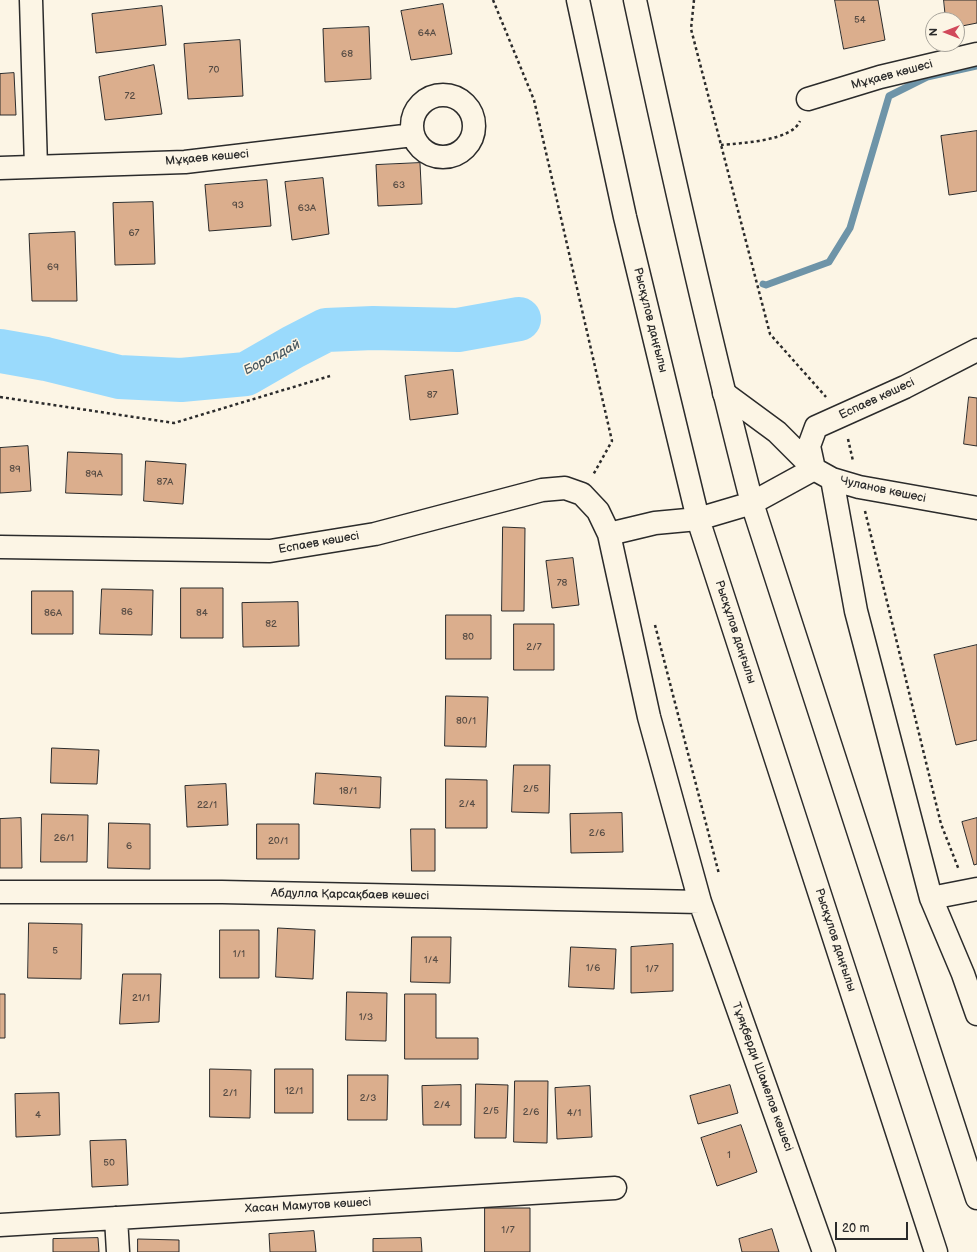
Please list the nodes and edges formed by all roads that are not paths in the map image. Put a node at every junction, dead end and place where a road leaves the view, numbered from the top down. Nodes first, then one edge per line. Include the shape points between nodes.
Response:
1 (31, 0) edge
2 (578, 0) edge
3 (635, 0) edge
4 (977, 54) edge
5 (808, 99) road end
6 (413, 135) dead end
7 (36, 167) junction
8 (0, 168) edge
9 (977, 350) edge
10 (724, 393) junction
11 (823, 474) junction
12 (752, 504) junction
13 (977, 508) edge
14 (698, 519) junction
15 (609, 534) junction
16 (0, 547) edge
17 (977, 889) edge
18 (0, 892) edge
19 (931, 898) junction
20 (700, 902) junction
21 (970, 971) edge
22 (977, 1014) edge
23 (615, 1188) dead end
24 (977, 1198) edge
25 (116, 1218) junction
26 (0, 1225) edge
27 (118, 1252) edge
28 (824, 1252) edge
29 (936, 1252) edge

1 - 7 street
2 - 14 street, Рысқұлов даңғылы via 625,217
3 - 10 street via 679,204
4 - 5 street, Мұқаев көшесі via 880,77
6 - 7 street, Мұқаев көшесі via 185,162
7 - 8 street, Мұқаев көшесі
9 - 11 street, Еспаев көшесі via 905,387 816,427 809,446
10 - 11 street via 777,432
10 - 12 street
11 - 12 street
11 - 13 street, Чуланов көшесі via 859,487
11 - 19 street, Еспаев көшесі
12 - 14 street
12 - 24 street
14 - 15 street via 655,523
14 - 29 street, Рысқұлов даңғылы
15 - 16 street, Еспаев көшесі via 590,487 542,490 376,534 270,552
15 - 20 street, Тұяқберди Шамелов көшесі via 649,717
17 - 19 street
18 - 20 street, Абдулла Қарсақбаев көшесі via 222,892
19 - 21 street, Еспаев көшесі
20 - 28 street, Тұяқберди Шамелов көшесі
21 - 22 street, Еспаев көшесі
23 - 25 street, Хасан Мамутов көшесі
25 - 26 street, Хасан Мамутов көшесі
25 - 27 street

